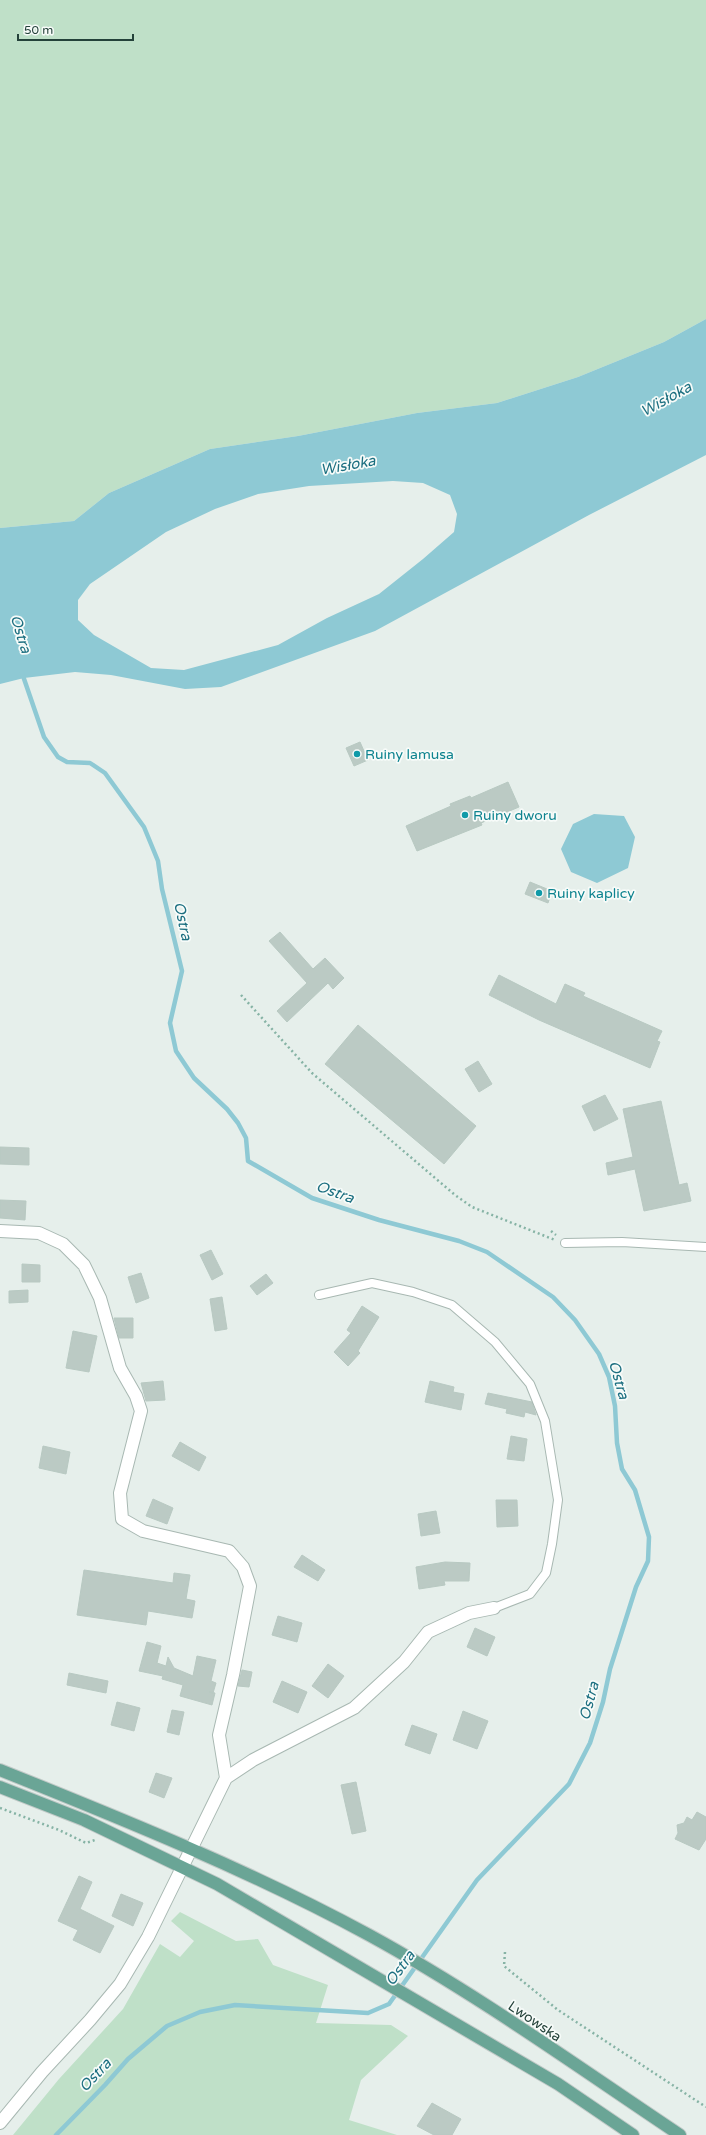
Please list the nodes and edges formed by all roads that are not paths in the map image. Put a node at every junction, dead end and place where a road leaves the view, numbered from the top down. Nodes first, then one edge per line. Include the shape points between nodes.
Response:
1 (0, 1231) edge
2 (565, 1243) road end
3 (706, 1247) edge
4 (319, 1295) dead end
5 (494, 1608) joint
6 (0, 1770) edge
7 (226, 1778) junction
8 (0, 1787) edge
9 (191, 1850) junction
10 (182, 1867) junction
11 (0, 2122) edge
12 (633, 2135) edge
13 (680, 2135) edge

1 - 7 street via 39,1234 62,1244 84,1265 100,1298 120,1368 136,1396 141,1412 120,1494 122,1519 143,1531 229,1551 243,1566 250,1586 219,1735
2 - 3 lane via 622,1242
4 - 5 lane via 372,1283 413,1292 452,1305 496,1342 530,1384 545,1421 558,1500 552,1544 546,1572 530,1594
5 - 7 street via 469,1613 428,1632 404,1662 354,1708 253,1760
6 - 9 main road, Lwowska
7 - 9 street
8 - 10 main road via 84,1820
9 - 10 street
9 - 13 main road, Lwowska via 296,1897 371,1936 476,2000
10 - 11 street via 145,1943 120,1984
10 - 12 main road via 217,1884 456,2023 558,2084

